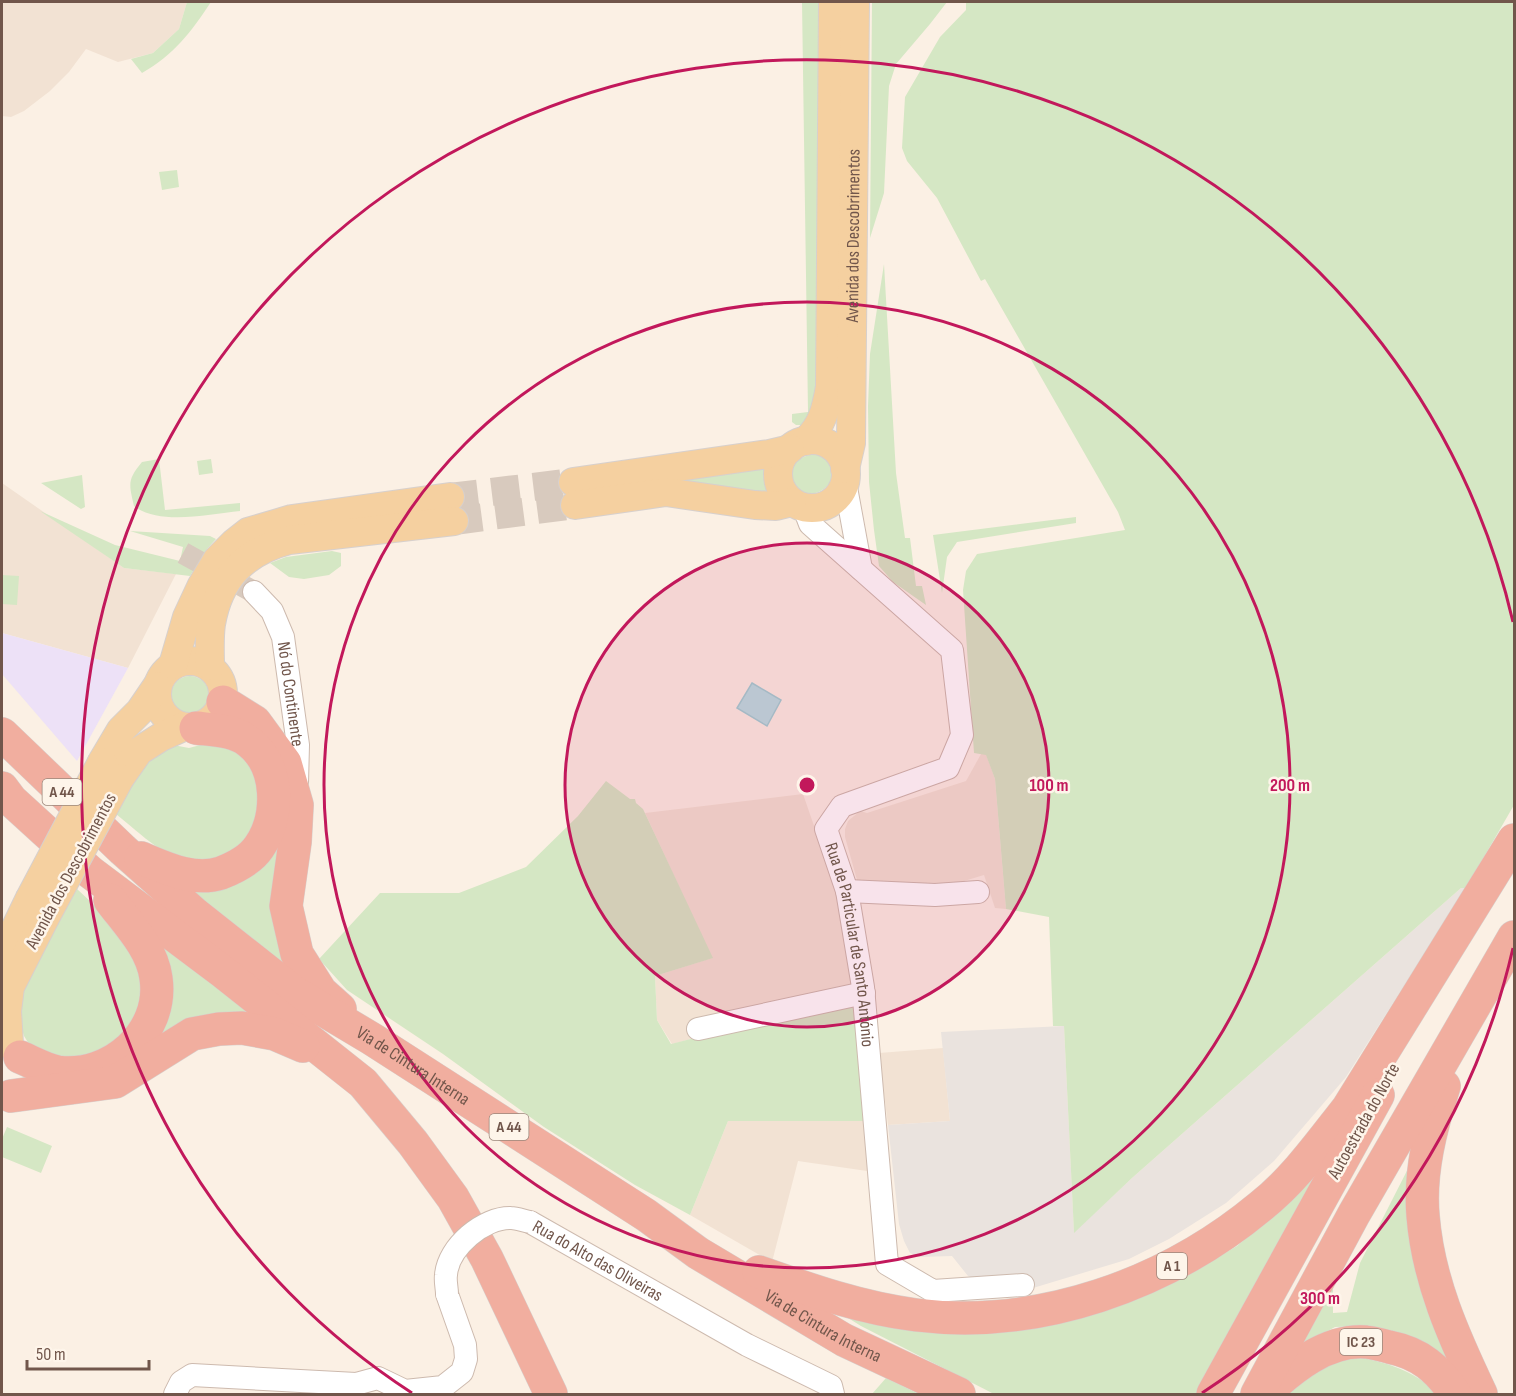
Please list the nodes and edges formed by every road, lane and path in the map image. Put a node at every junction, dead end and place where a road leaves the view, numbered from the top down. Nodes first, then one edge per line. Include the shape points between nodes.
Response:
1 (833, 2) edge
2 (855, 2) edge
3 (798, 445) junction
4 (845, 475) junction
5 (798, 505) junction
6 (861, 569) junction
7 (254, 592) tunnel mouth
8 (210, 666) junction
9 (165, 676) junction
10 (223, 702) junction
11 (189, 727) junction
12 (2, 734) edge
13 (111, 770) junction
14 (2, 788) edge
15 (297, 805) junction
16 (1515, 840) edge
17 (1515, 847) edge
18 (123, 850) junction
19 (90, 872) junction
20 (847, 891) junction
21 (978, 892) dead end
22 (37, 909) junction
23 (1515, 937) edge
24 (2, 956) edge
25 (864, 993) junction
26 (1470, 1017) junction
27 (698, 1029) dead end
28 (372, 1039) junction
29 (10, 1047) edge
30 (335, 1060) junction
31 (6, 1099) edge
32 (646, 1215) junction
33 (1023, 1285) dead end
34 (175, 1395) edge
35 (551, 1395) edge
36 (833, 1395) edge
37 (959, 1395) edge
38 (1213, 1395) edge
39 (1257, 1395) edge
40 (1264, 1395) edge
41 (1455, 1395) edge
42 (1481, 1395) edge

1 - 3 main road, Avenida dos Descobrimentos via 831,387 817,430
2 - 4 main road, Avenida dos Descobrimentos via 851,443
3 - 4 main road via 819,441 832,447 841,456
3 - 5 main road via 784,454 778,467 783,493
3 - 5 main road via 574,493 666,492 754,505
4 - 5 main road via 836,498 817,508
4 - 6 street
5 - 6 street, Rua de Particular de Santo António via 810,524
6 - 20 street, Rua de Particular de Santo António via 952,651 962,735 948,768 842,806 826,829
7 - 15 street, Nó do Continente via 273,612 283,637 298,745
8 - 9 main road via 185,661
8 - 9 main road, Avenida dos Descobrimentos via 211,626 218,595 246,559 289,540 452,509 292,519 248,532 217,560 201,587
8 - 10 main road via 224,688
9 - 11 main road via 157,700 162,712 171,722
9 - 13 main road, Avenida dos Descobrimentos via 121,730
10 - 11 main road via 209,723
10 - 15 highway via 255,722 285,763
11 - 13 main road, Avenida dos Descobrimentos via 139,751
11 - 18 highway via 230,732 248,741 261,754 272,778 275,804 259,847 242,863 219,873 193,875
12 - 18 highway, Via de Cintura Interna / A 44
13 - 22 main road, Avenida dos Descobrimentos, bridge
14 - 19 highway, Via de Cintura Interna / A 44
15 - 28 highway via 286,906 297,954 321,992
16 - 32 highway, A 1 via 1348,1108 1292,1177 1262,1206 1150,1277 1107,1294 1040,1310 984,1316 916,1315 830,1297 742,1266
17 - 38 highway, Autoestrada do Norte
18 - 28 highway, Via de Cintura Interna / A 44 via 195,914 295,993
19 - 29 highway via 151,960 157,1000 148,1028 132,1048 111,1063 83,1072 57,1072
19 - 30 highway, Via de Cintura Interna / A 44
20 - 21 street via 935,895
20 - 25 street, Rua de Particular de Santo António
22 - 24 main road, Avenida dos Descobrimentos
22 - 29 main road, Avenida dos Descobrimentos via 10,987
23 - 26 highway, Autoestrada do Norte
25 - 27 street
25 - 33 street, Rua de Particular de Santo António via 887,1264 933,1291
26 - 39 highway, Autoestrada do Norte via 1354,1214
26 - 42 highway via 1432,1123 1422,1215 1429,1263 1441,1302
28 - 32 highway, Via de Cintura Interna / A 44
29 - 31 main road, Avenida dos Descobrimentos via 22,1068 22,1078 18,1089
30 - 31 highway via 275,1034 242,1028 219,1029 192,1034 115,1082
30 - 35 highway, Via de Cintura Interna / A 44 via 363,1083 453,1198 487,1259
32 - 37 highway, Via de Cintura Interna / A 44 via 698,1253 844,1340
34 - 36 street, Rua do Alto das Oliveiras, bridge via 181,1382 192,1375 356,1384 378,1378 405,1391 442,1387 462,1372 466,1359 447,1294 446,1273 465,1238 489,1222 511,1218 530,1222 747,1345 831,1386
40 - 41 highway, IC 23 via 1308,1358 1341,1344 1366,1342 1401,1349 1424,1359

